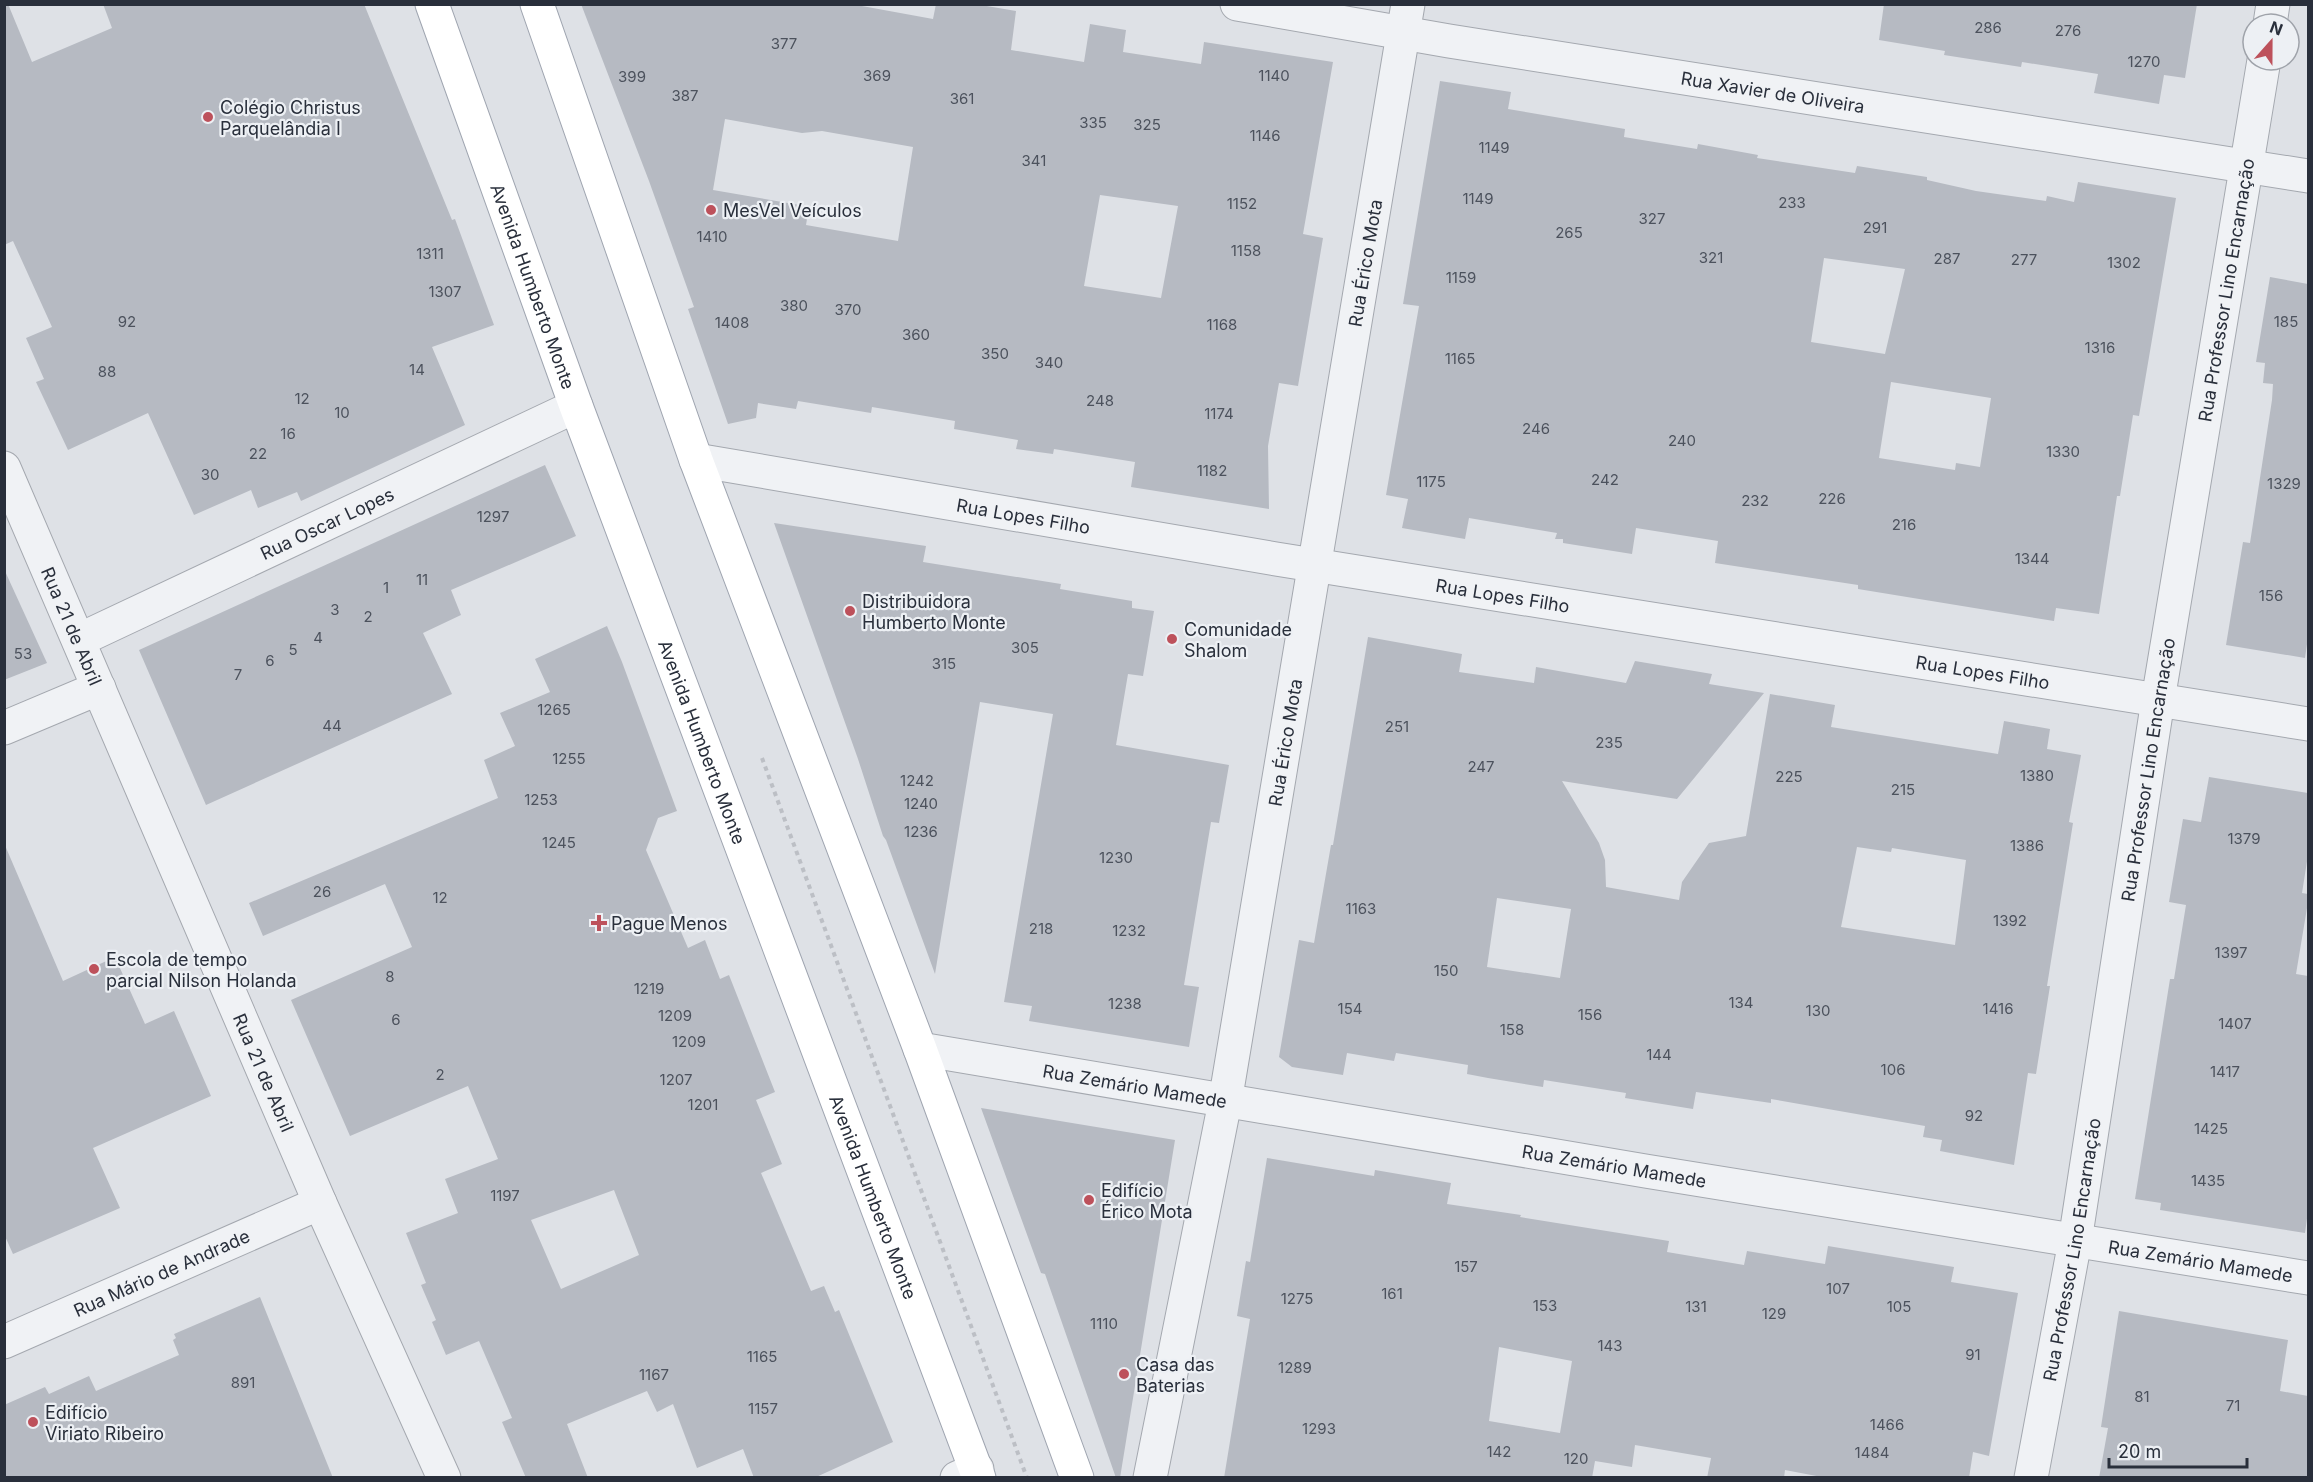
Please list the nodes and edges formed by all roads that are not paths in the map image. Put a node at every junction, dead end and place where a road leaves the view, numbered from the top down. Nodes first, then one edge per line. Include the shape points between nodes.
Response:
1 (432, 4) edge
2 (537, 4) edge
3 (1237, 4) edge
4 (1405, 19) edge
5 (2262, 72) edge
6 (2248, 166) junction
7 (2308, 176) edge
8 (576, 406) junction
9 (696, 460) junction
10 (4, 468) edge
11 (1313, 564) junction
12 (79, 640) junction
13 (99, 688) junction
14 (2158, 700) junction
15 (2308, 724) edge
16 (4, 728) edge
17 (920, 1049) junction
18 (1225, 1102) junction
19 (320, 1203) junction
20 (2075, 1241) junction
21 (2308, 1278) edge
22 (4, 1342) edge
23 (971, 1475) edge
24 (444, 1478) edge
25 (1077, 1478) edge
26 (1150, 1478) edge
27 (2031, 1478) edge

1 - 8 main road, Avenida Humberto Monte
2 - 9 main road
3 - 4 street, Rua Xavier de Oliveira
4 - 6 street, Rua Xavier de Oliveira
4 - 11 street, Rua Érico Mota
5 - 6 street, Rua Professor Lino Encarnação
6 - 7 street, Rua Xavier de Oliveira
6 - 14 street, Rua Professor Lino Encarnação
8 - 12 street, Rua Oscar Lopes
8 - 23 main road, Avenida Humberto Monte
9 - 11 street, Rua Lopes Filho
9 - 17 main road
10 - 12 street, Rua 21 de Abril
11 - 14 street, Rua Lopes Filho
11 - 18 street, Rua Érico Mota
12 - 13 street, Rua 21 de Abril
13 - 16 street
13 - 19 street, Rua 21 de Abril
14 - 15 street, Rua Lopes Filho
14 - 20 street, Rua Professor Lino Encarnação
17 - 18 street, Rua Zemário Mamede
17 - 25 main road
18 - 20 street, Rua Zemário Mamede
18 - 26 street, Rua Érico Mota
19 - 22 street, Rua Mário de Andrade
19 - 24 street, Rua 21 de Abril
20 - 21 street, Rua Zemário Mamede
20 - 27 street, Rua Professor Lino Encarnação

